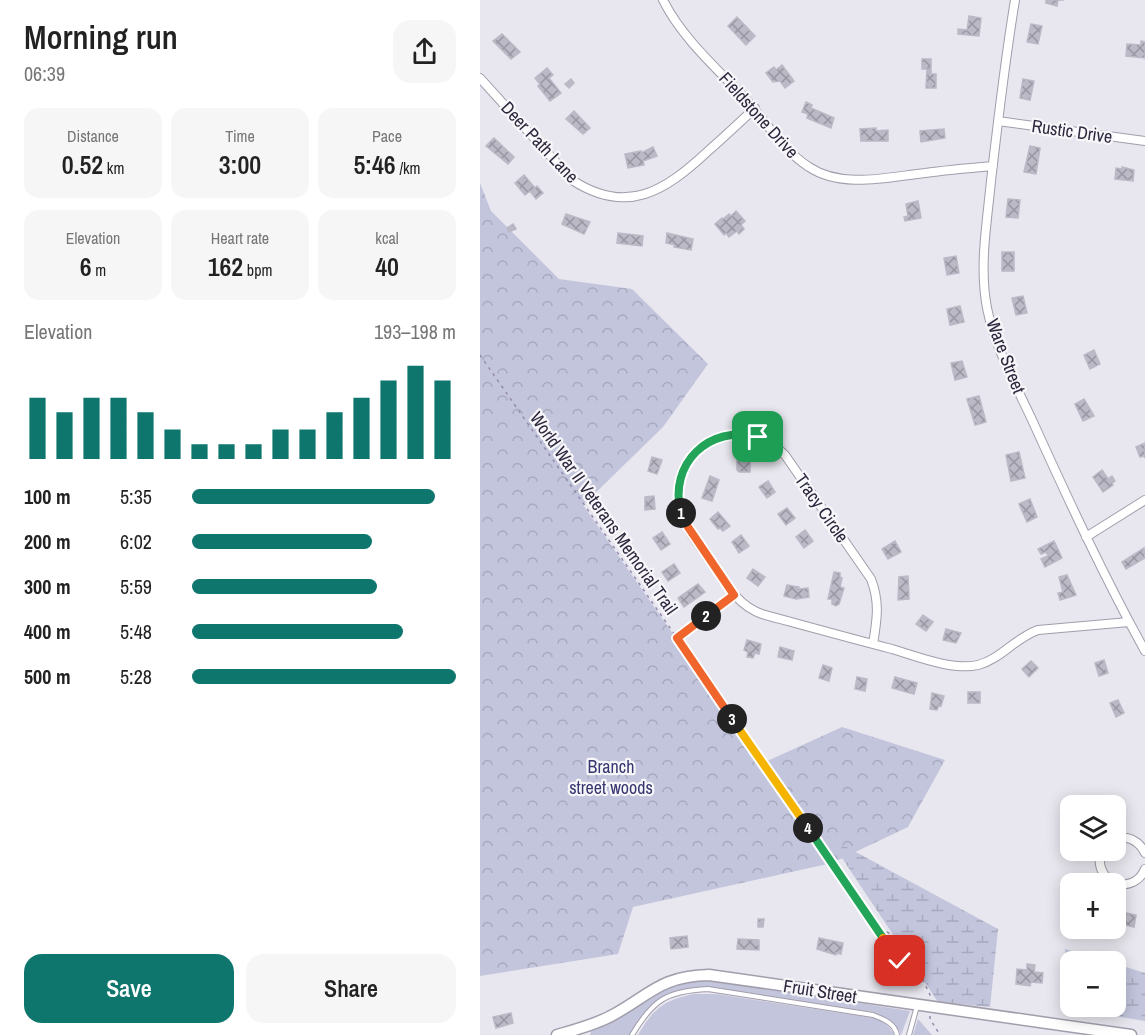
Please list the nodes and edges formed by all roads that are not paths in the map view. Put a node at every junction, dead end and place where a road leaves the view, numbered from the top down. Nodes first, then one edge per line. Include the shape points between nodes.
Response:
1 (663, 0) edge
2 (1015, 0) edge
3 (480, 78) edge
4 (755, 108) junction
5 (998, 122) junction
6 (1145, 141) edge
7 (993, 166) junction
8 (1145, 500) edge
9 (1086, 537) junction
10 (1129, 622) junction
11 (873, 644) junction
12 (1145, 651) edge
13 (1126, 838) edge
14 (1145, 853) edge
15 (1145, 869) edge
16 (1126, 883) edge
17 (918, 1006) junction
18 (557, 1035) edge
19 (633, 1035) edge
20 (897, 1035) edge
21 (909, 1035) edge
22 (1131, 1035) edge

1 - 4 street, Fieldstone Drive via 674,21
2 - 5 street, Ware Street
3 - 4 street, Deer Path Lane via 572,180 608,197 642,196 672,182
4 - 7 street, Fieldstone Drive via 795,156 824,174 868,181
5 - 6 street, Rustic Drive
5 - 7 street, Ware Street
7 - 9 street, Ware Street via 984,251 987,307 998,344
8 - 9 street
9 - 10 street, Ware Street
10 - 11 street, Tracy Circle via 1038,630 992,659 967,666
10 - 12 street, Ware Street
11 - 11 street, Tracy Circle via 762,614 746,607 734,595 684,520 679,504 678,488 686,465 703,446 717,438 741,434 765,440 785,455 871,579 878,606
13 - 14 street via 1140,844
15 - 16 street via 1138,879
17 - 18 street, Fruit Street via 695,975 664,983 609,1017
17 - 21 lane
17 - 22 street, Fruit Street
19 - 20 lane via 656,1002 683,992 708,989 873,1016 890,1023

